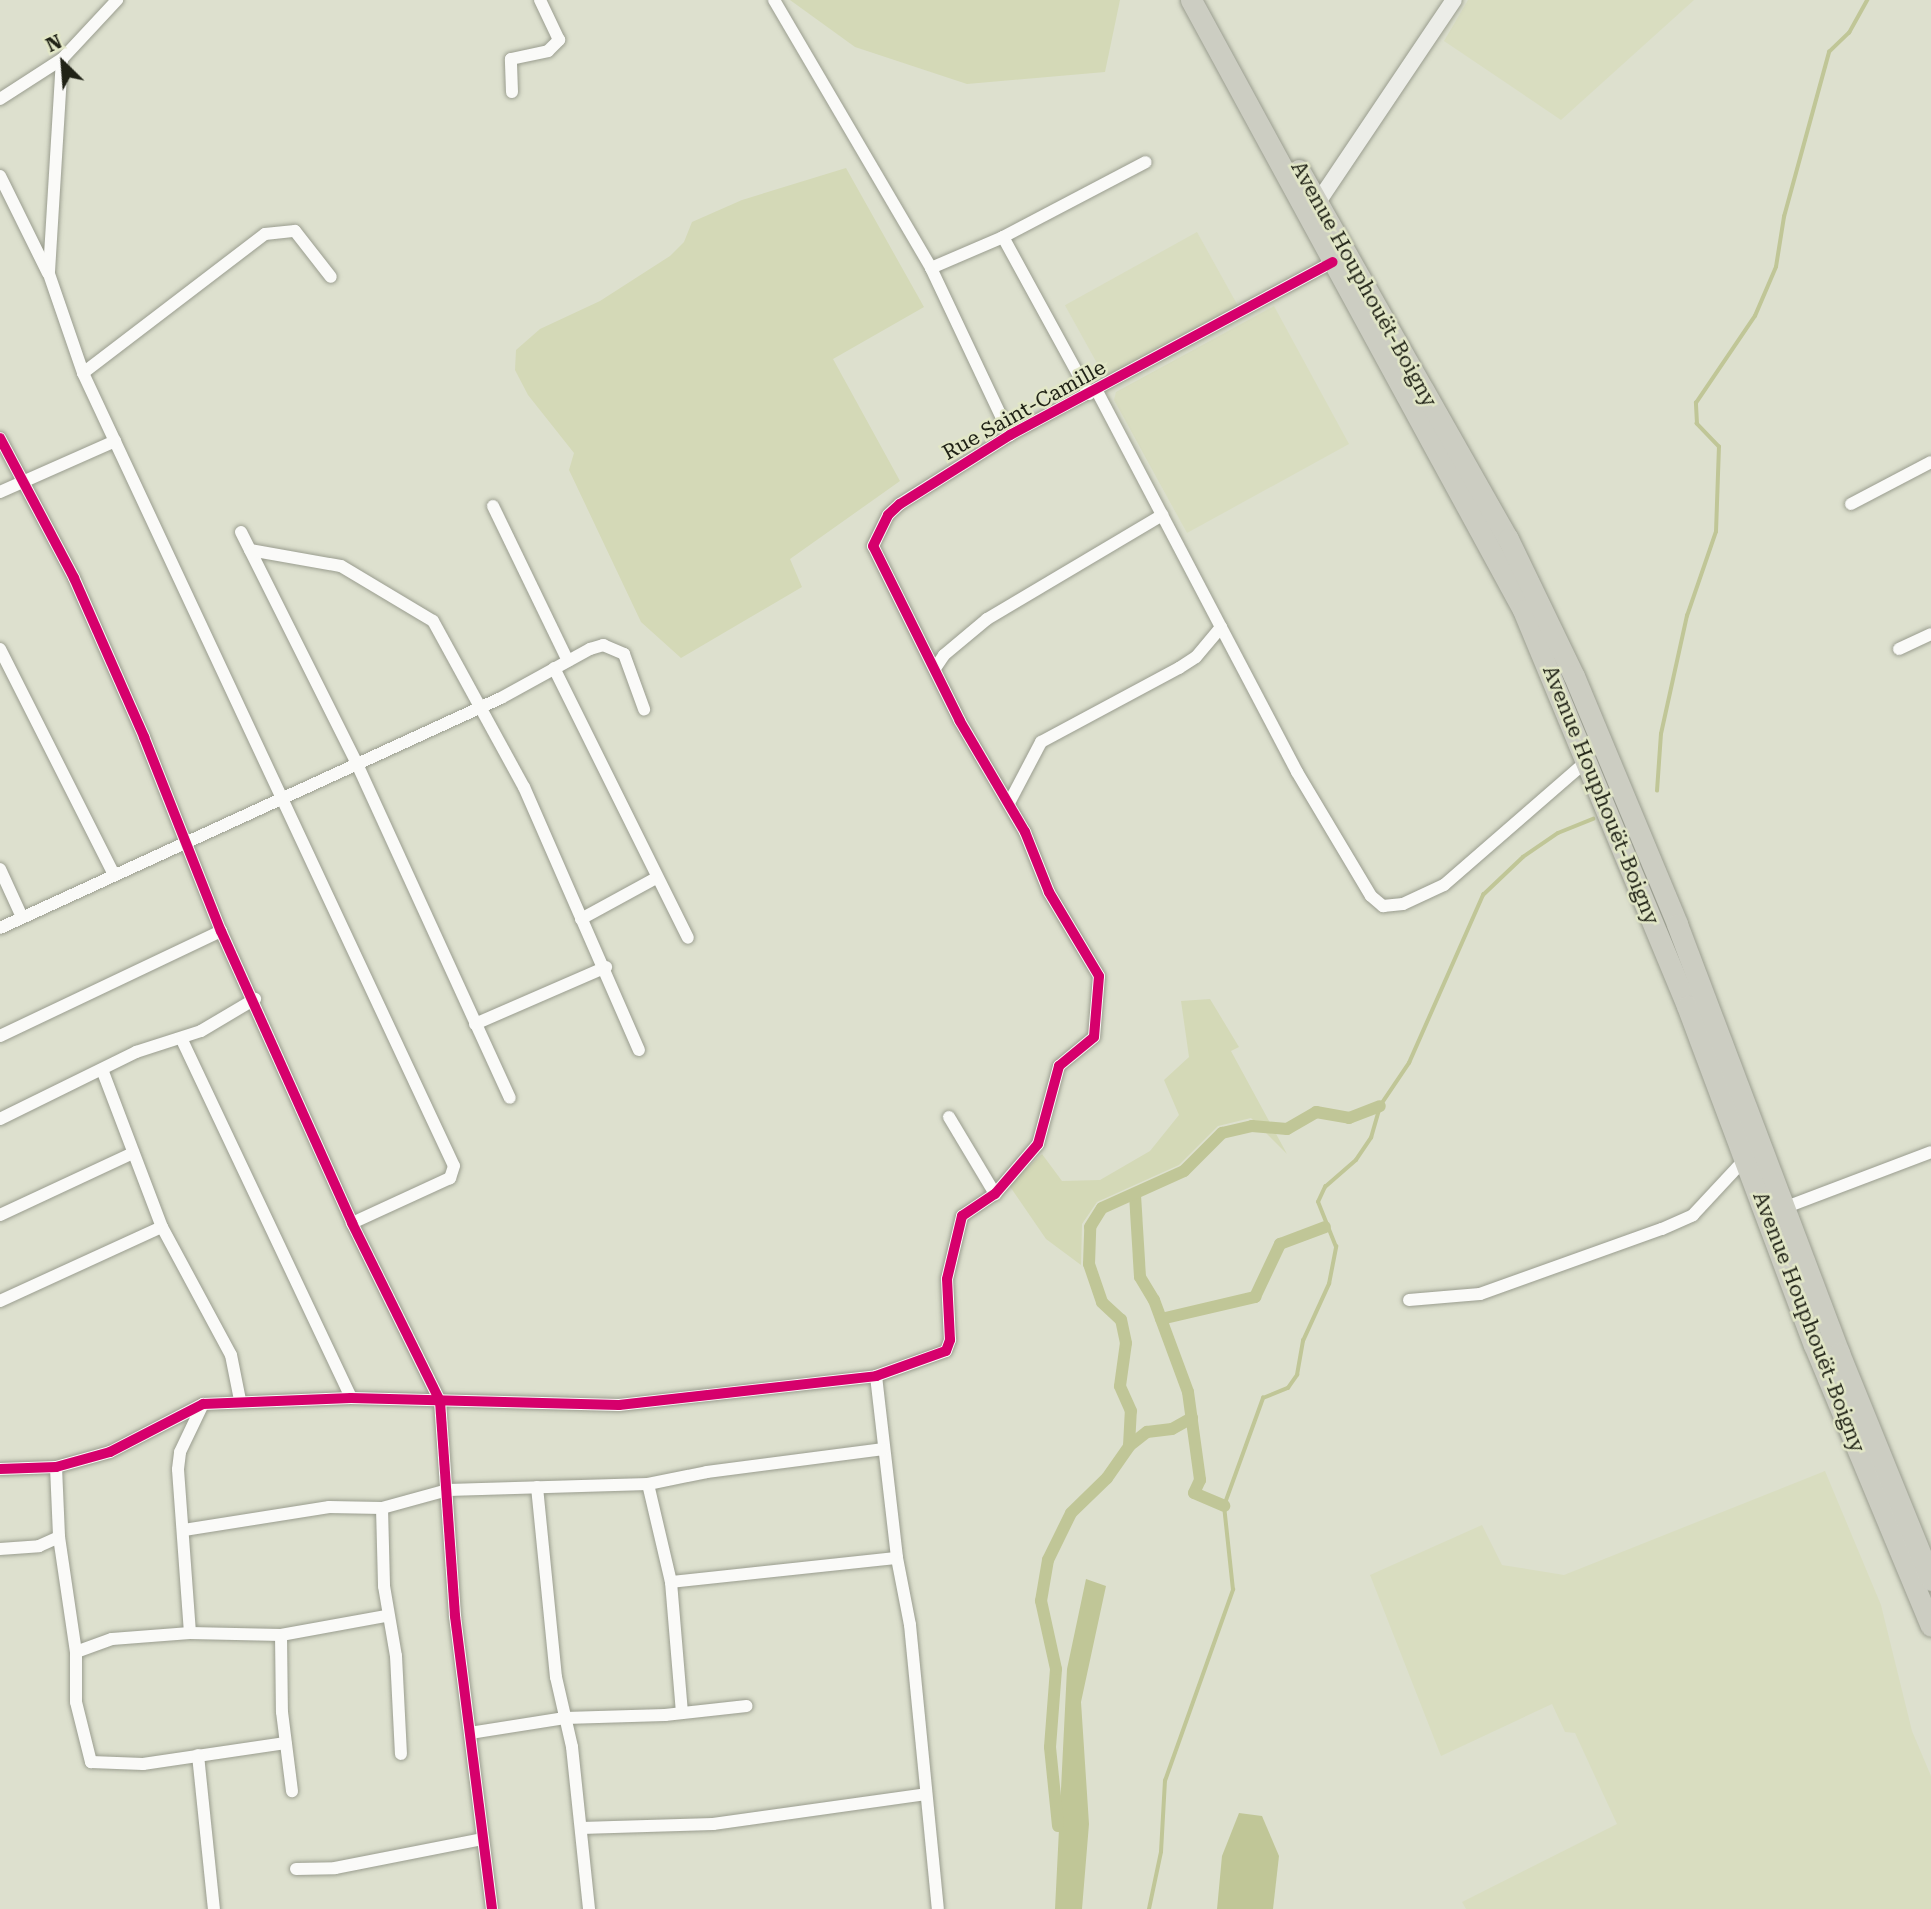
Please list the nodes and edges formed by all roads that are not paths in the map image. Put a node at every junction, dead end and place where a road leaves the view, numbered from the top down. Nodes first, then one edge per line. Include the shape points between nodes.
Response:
1 (117, 0) edge
2 (540, 0) edge
3 (774, 0) edge
4 (1191, 0) edge
5 (1207, 0) edge
6 (1454, 0) edge
7 (62, 59) junction
8 (512, 92) dead end
9 (0, 99) edge
10 (1146, 162) dead end
11 (0, 176) edge
12 (1313, 210) junction
13 (1003, 237) junction
14 (1333, 262) junction
15 (931, 268) junction
16 (48, 274) junction
17 (331, 277) dead end
18 (83, 373) junction
19 (1093, 393) junction
20 (1010, 435) junction
21 (0, 438) edge
22 (115, 441) junction
23 (1931, 462) edge
24 (22, 482) junction
25 (0, 492) edge
26 (1851, 505) dead end
27 (492, 506) dead end
28 (1162, 515) junction
29 (241, 532) dead end
30 (250, 550) junction
31 (1221, 626) junction
32 (1931, 634) edge
33 (0, 649) edge
34 (1899, 649) dead end
35 (568, 661) junction
36 (936, 667) junction
37 (554, 668) junction
38 (481, 706) junction
39 (644, 709) dead end
40 (1588, 760) junction
41 (357, 764) junction
42 (284, 799) junction
43 (1009, 803) junction
44 (187, 841) junction
45 (0, 869) edge
46 (114, 875) junction
47 (654, 878) junction
48 (22, 917) junction
49 (582, 919) junction
50 (0, 928) edge
51 (221, 931) junction
52 (688, 938) dead end
53 (606, 967) junction
54 (255, 999) junction
55 (475, 1024) junction
56 (0, 1036) edge
57 (183, 1040) junction
58 (639, 1050) dead end
59 (103, 1072) junction
60 (510, 1098) dead end
61 (949, 1117) dead end
62 (0, 1118) edge
63 (1931, 1152) edge
64 (133, 1153) junction
65 (1746, 1158) junction
66 (995, 1194) junction
67 (1777, 1210) junction
68 (0, 1215) edge
69 (352, 1223) junction
70 (162, 1227) junction
71 (1409, 1300) dead end
72 (0, 1301) edge
73 (876, 1376) junction
74 (351, 1398) junction
75 (240, 1400) junction
76 (440, 1401) junction
77 (203, 1404) junction
78 (884, 1449) junction
79 (56, 1467) junction
80 (0, 1469) edge
81 (648, 1484) junction
82 (537, 1487) junction
83 (448, 1490) junction
84 (382, 1508) junction
85 (184, 1530) junction
86 (60, 1537) junction
87 (0, 1549) edge
88 (897, 1558) junction
89 (1931, 1580) edge
90 (671, 1582) junction
91 (386, 1616) junction
92 (1931, 1626) edge
93 (190, 1633) junction
94 (281, 1635) junction
95 (76, 1652) junction
96 (747, 1706) dead end
97 (681, 1712) junction
98 (565, 1718) junction
99 (470, 1733) junction
100 (285, 1743) junction
101 (401, 1754) dead end
102 (198, 1755) junction
103 (292, 1791) dead end
104 (926, 1794) junction
105 (581, 1828) junction
106 (483, 1839) junction
107 (296, 1870) dead end
108 (214, 1909) edge
109 (492, 1909) edge
110 (589, 1909) edge
111 (938, 1909) edge

1 - 7 street
2 - 8 street via 559,40 548,51 511,60
3 - 15 street
4 - 12 highway, Avenue Houphouët-Boigny
5 - 12 highway, Avenue Houphouët-Boigny
6 - 12 street
7 - 9 street
7 - 16 street
10 - 13 street
11 - 16 street
12 - 14 highway, Avenue Houphouët-Boigny
12 - 67 highway, Avenue Houphouët-Boigny via 1508,540 1574,676
13 - 15 street
13 - 19 street
14 - 19 street, Rue Saint-Camille
14 - 40 highway, Avenue Houphouët-Boigny via 1493,550
15 - 20 street
16 - 18 street
17 - 18 street via 295,231 265,234
18 - 22 street
19 - 20 street, Rue Saint-Camille
19 - 28 street
20 - 36 street, Rue Saint-Camille via 900,504 884,522 873,546 881,569
21 - 24 street
22 - 24 street
22 - 42 street
23 - 26 street
24 - 25 street
24 - 44 street via 74,578
27 - 35 street
28 - 31 street
28 - 36 street via 987,619
29 - 30 street
30 - 38 street via 341,566 424,614 442,634
30 - 41 street
31 - 40 street via 1297,772 1371,896 1383,906 1403,904 1444,885
31 - 43 street via 1196,657 1041,742
32 - 34 street
33 - 46 street
35 - 37 street
35 - 39 street via 590,649 615,647 627,660
36 - 43 street via 960,722
37 - 38 street
37 - 47 street
38 - 41 street
38 - 49 street via 524,788
40 - 65 highway, Avenue Houphouët-Boigny
41 - 42 street
41 - 55 street
42 - 44 street
42 - 69 street via 454,1166 450,1178
43 - 66 street via 1042,867 1049,892 1095,965 1097,1027 1089,1044 1059,1066 1038,1144
44 - 46 street
44 - 51 street
45 - 48 street
46 - 48 street
47 - 49 street
47 - 52 street
48 - 50 street
49 - 53 street
51 - 54 street
51 - 56 street
53 - 55 street
53 - 58 street
54 - 57 street
54 - 69 street
55 - 60 street
57 - 59 street via 136,1052
57 - 74 street
59 - 62 street
59 - 64 street
61 - 66 street
63 - 67 street
64 - 68 street
64 - 70 street
65 - 67 highway, Avenue Houphouët-Boigny
65 - 71 street via 1693,1215 1662,1229 1480,1294
66 - 73 street via 962,1216 947,1279 949,1347 937,1356
67 - 89 highway, Avenue Houphouët-Boigny
67 - 92 highway, Avenue Houphouët-Boigny via 1814,1345
69 - 76 street
70 - 72 street
70 - 75 street via 231,1355
73 - 76 street via 619,1405
73 - 78 street
74 - 75 street
74 - 76 street
75 - 77 street
76 - 83 street
77 - 79 street via 110,1452
77 - 85 street via 180,1452
78 - 81 street
78 - 88 street
79 - 80 street
79 - 86 street
81 - 82 street
81 - 90 street
82 - 83 street
82 - 98 street via 556,1677
83 - 84 street
83 - 99 street via 455,1616
84 - 85 street via 329,1507
84 - 91 street
85 - 93 street
86 - 87 street via 39,1546
86 - 95 street
88 - 90 street
88 - 104 street via 910,1625
90 - 97 street
91 - 94 street
91 - 101 street via 396,1656
93 - 94 street
93 - 95 street via 112,1639
94 - 100 street
95 - 102 street via 76,1702 91,1762 143,1764
96 - 97 street
97 - 98 street
98 - 99 street
98 - 105 street
99 - 106 street
100 - 102 street
100 - 103 street
102 - 108 street
104 - 105 street via 713,1824
104 - 111 street
105 - 110 street
106 - 107 street via 335,1868
106 - 109 street

